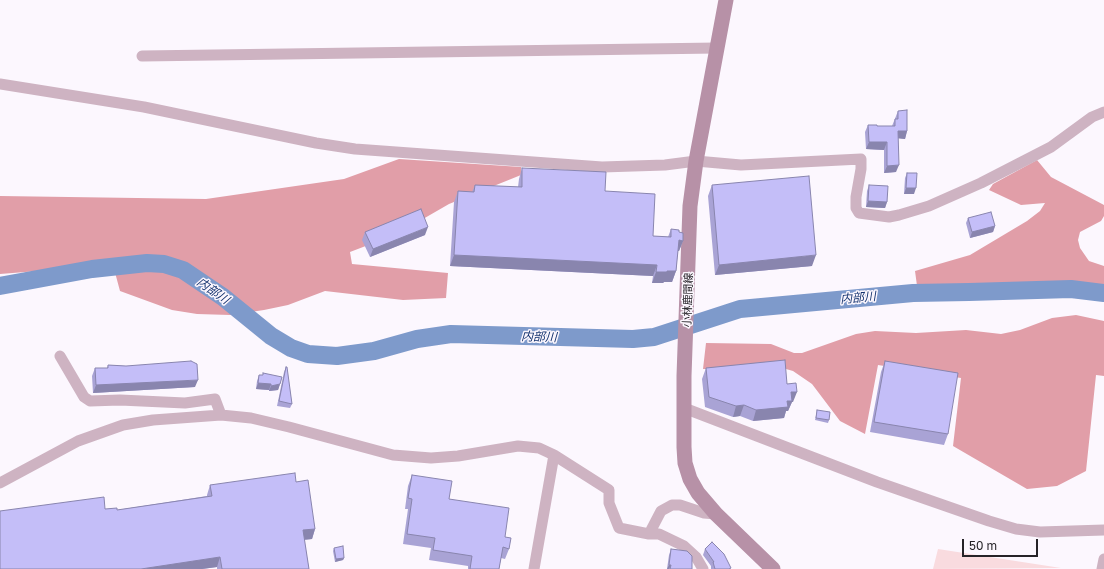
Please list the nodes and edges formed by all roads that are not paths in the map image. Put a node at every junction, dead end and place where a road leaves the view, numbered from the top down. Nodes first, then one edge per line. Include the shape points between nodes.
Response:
1 (726, 0) edge
2 (717, 48) junction
3 (142, 56) dead end
4 (0, 84) edge
5 (1104, 112) edge
6 (696, 161) junction
7 (60, 356) dead end
8 (684, 408) junction
9 (221, 415) junction
10 (554, 455) junction
11 (0, 484) edge
12 (716, 514) junction
13 (1104, 530) edge
14 (649, 534) junction
15 (1104, 559) edge
16 (534, 569) edge
17 (703, 569) edge
18 (773, 569) edge
19 (1102, 569) edge

1 - 2 main road, 小林鹿間線
2 - 3 street
2 - 6 main road, 小林鹿間線
4 - 6 street via 144,107 355,149 602,167 665,165
5 - 6 street via 1092,117 1051,147 981,183 929,206 889,217 859,213 856,208 861,159 741,165
6 - 8 main road, 小林鹿間線 via 690,206
7 - 9 street via 84,397 90,401 185,403 215,399
8 - 12 main road, 小林鹿間線 via 685,463 698,493
8 - 13 street via 876,482 1016,529 1040,532
9 - 10 street via 282,425 393,455 432,458 518,446 539,448
9 - 11 street via 123,425 78,441
10 - 14 street via 610,490 609,503 619,528
10 - 16 street
12 - 14 street via 704,514 672,504 661,511
12 - 18 main road, 小林鹿間線
14 - 17 street via 659,534 684,546 696,557
15 - 19 street

